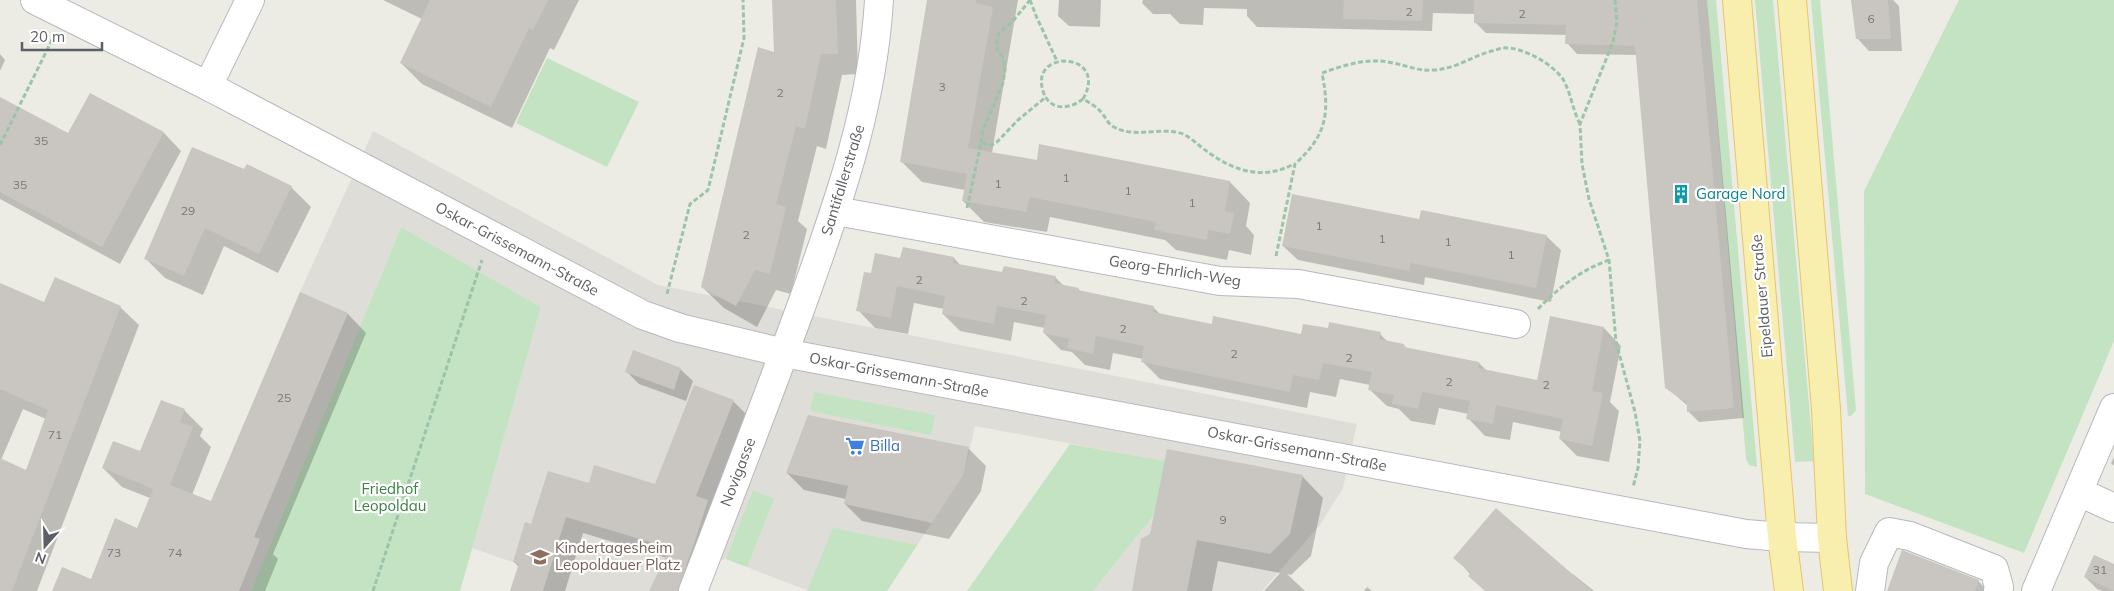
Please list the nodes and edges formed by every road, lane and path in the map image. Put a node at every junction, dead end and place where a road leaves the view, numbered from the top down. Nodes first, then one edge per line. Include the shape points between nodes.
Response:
1 (35, 0) edge
2 (250, 0) edge
3 (743, 0) edge
4 (879, 0) edge
5 (1030, 0) edge
6 (1615, 0) edge
7 (1736, 0) edge
8 (1792, 0) edge
9 (64, 15) junction
10 (1057, 61) junction
11 (208, 86) junction
12 (1046, 98) junction
13 (1084, 99) junction
14 (1580, 124) junction
15 (981, 143) junction
16 (0, 146) edge
17 (1294, 164) junction
18 (836, 211) junction
19 (962, 234) junction
20 (1609, 260) junction
21 (479, 271) dead end
22 (1271, 283) junction
23 (660, 322) junction
24 (1516, 324) joint
25 (784, 353) junction
26 (2114, 408) edge
27 (2079, 492) junction
28 (2114, 508) edge
29 (1626, 511) junction
30 (1782, 537) junction
31 (1832, 538) junction
32 (373, 591) edge
33 (693, 591) edge
34 (1789, 591) edge
35 (1838, 591) edge
36 (1870, 591) edge
37 (1998, 591) edge
38 (2036, 591) edge

1 - 9 street, Oskar-Grissemann-Straße
2 - 11 street
3 - 23 path via 744,38 708,190 690,204
4 - 18 street, Santifallerstraße via 866,101
5 - 10 path
5 - 15 path via 996,39 1005,70
6 - 14 path via 1617,22 1613,42
7 - 30 main road, Eipeldauer Straße
8 - 31 main road via 1826,409
9 - 11 street, Oskar-Grissemann-Straße
9 - 16 path
10 - 12 path via 1043,75 1042,90
10 - 13 path via 1068,59 1085,71 1089,82
11 - 23 street, Oskar-Grissemann-Straße
12 - 13 path via 1066,108
12 - 15 path via 997,142 992,145
13 - 17 path via 1115,128 1184,134 1211,155 1251,172 1279,172
14 - 17 path via 1565,82 1556,70 1535,56 1515,49 1504,48 1458,66 1438,70 1417,70 1392,62 1375,61 1322,72 1327,97 1326,119 1316,140
14 - 20 path via 1582,164 1589,199
15 - 19 path
17 - 22 path
18 - 19 street, Georg-Ehrlich-Weg
18 - 25 street, Santifallerstraße
19 - 22 street, Georg-Ehrlich-Weg via 1220,281
20 - 24 path via 1572,279
20 - 29 path via 1616,342 1640,441 1638,468
21 - 32 path
22 - 24 street, Georg-Ehrlich-Weg via 1298,284
23 - 25 street, Oskar-Grissemann-Straße
25 - 29 street, Oskar-Grissemann-Straße
25 - 33 street, Novigasse
26 - 27 street
27 - 28 street
27 - 38 street
29 - 30 street, Oskar-Grissemann-Straße via 1746,534
30 - 31 street, Oskar-Grissemann-Straße
30 - 34 main road, Eipeldauer Straße
31 - 35 main road
36 - 37 street via 1874,563 1889,532 1910,536 1994,569

